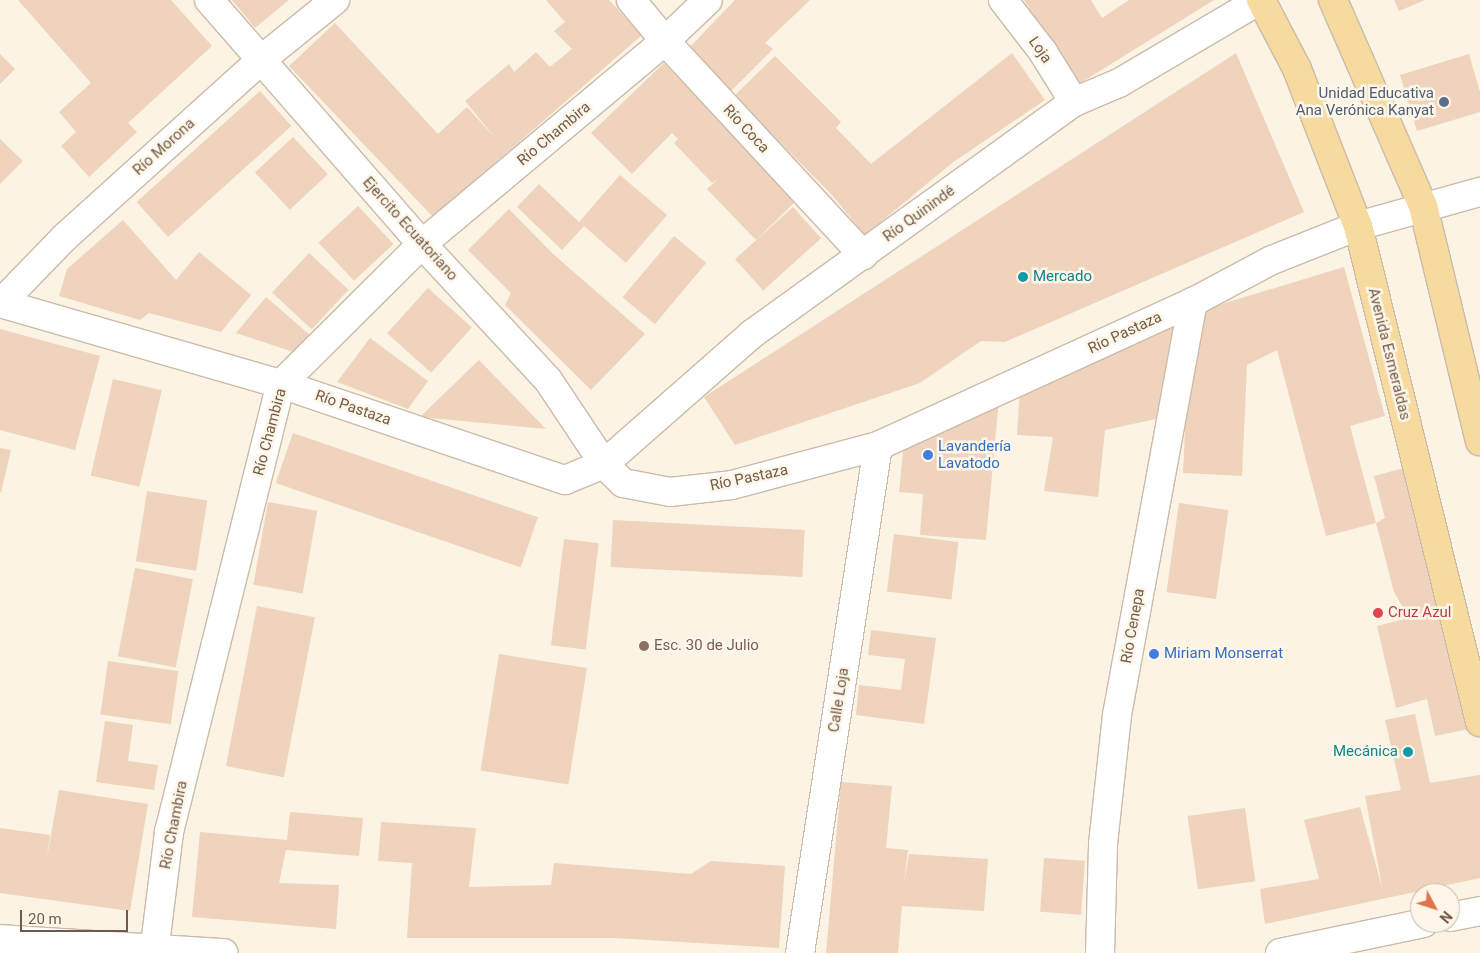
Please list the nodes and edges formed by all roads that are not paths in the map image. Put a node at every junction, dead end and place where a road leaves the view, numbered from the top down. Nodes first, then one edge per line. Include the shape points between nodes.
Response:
1 (209, 0) edge
2 (335, 0) edge
3 (631, 0) edge
4 (708, 0) edge
5 (1003, 0) edge
6 (1260, 0) edge
7 (1333, 0) edge
8 (665, 41) junction
9 (262, 59) junction
10 (1074, 102) junction
11 (1480, 192) edge
12 (1423, 206) junction
13 (1358, 226) junction
14 (422, 244) junction
15 (863, 254) junction
16 (1193, 302) junction
17 (1, 303) edge
18 (281, 384) junction
19 (1480, 441) edge
20 (878, 446) junction
21 (604, 464) junction
22 (1480, 722) edge
23 (1480, 911) edge
24 (1460, 916) edge
25 (1410, 926) edge
26 (0, 939) edge
27 (154, 952) edge
28 (224, 953) edge
29 (800, 953) edge
30 (1100, 953) edge
31 (1280, 953) edge

1 - 9 street, Ejercito Ecuatoriano
2 - 9 street, Río Morona
3 - 8 street, Río Coca
4 - 8 street, Río Chambira
5 - 10 street, Loja via 1043,52
6 - 10 street, Río Quinindé via 1119,83
6 - 13 main road, Avenida Esmeraldas via 1297,69
7 - 12 main road
8 - 14 street, Río Chambira
8 - 15 street, Río Coca
9 - 14 street, Ejercito Ecuatoriano
9 - 17 street, Río Morona via 64,237
10 - 15 street, Río Quinindé
11 - 12 street, Río Pastaza
12 - 13 street, Río Pastaza
12 - 19 main road
13 - 16 street, Río Pastaza via 1272,260
13 - 22 main road, Avenida Esmeraldas
14 - 18 street, Río Chambira
14 - 21 street, Ejercito Ecuatoriano via 548,380
15 - 21 street, Río Quinindé via 752,334
16 - 20 street, Río Pastaza
16 - 30 street, Río Cenepa via 1117,715 1103,844
17 - 18 street, Río Pastaza
18 - 21 street, Río Pastaza via 565,480
18 - 27 street, Río Chambira via 170,832
20 - 21 street, Río Pastaza via 732,485 670,492 623,483
20 - 29 street, Calle Loja
23 - 24 street
25 - 31 street
26 - 27 street
27 - 28 street

